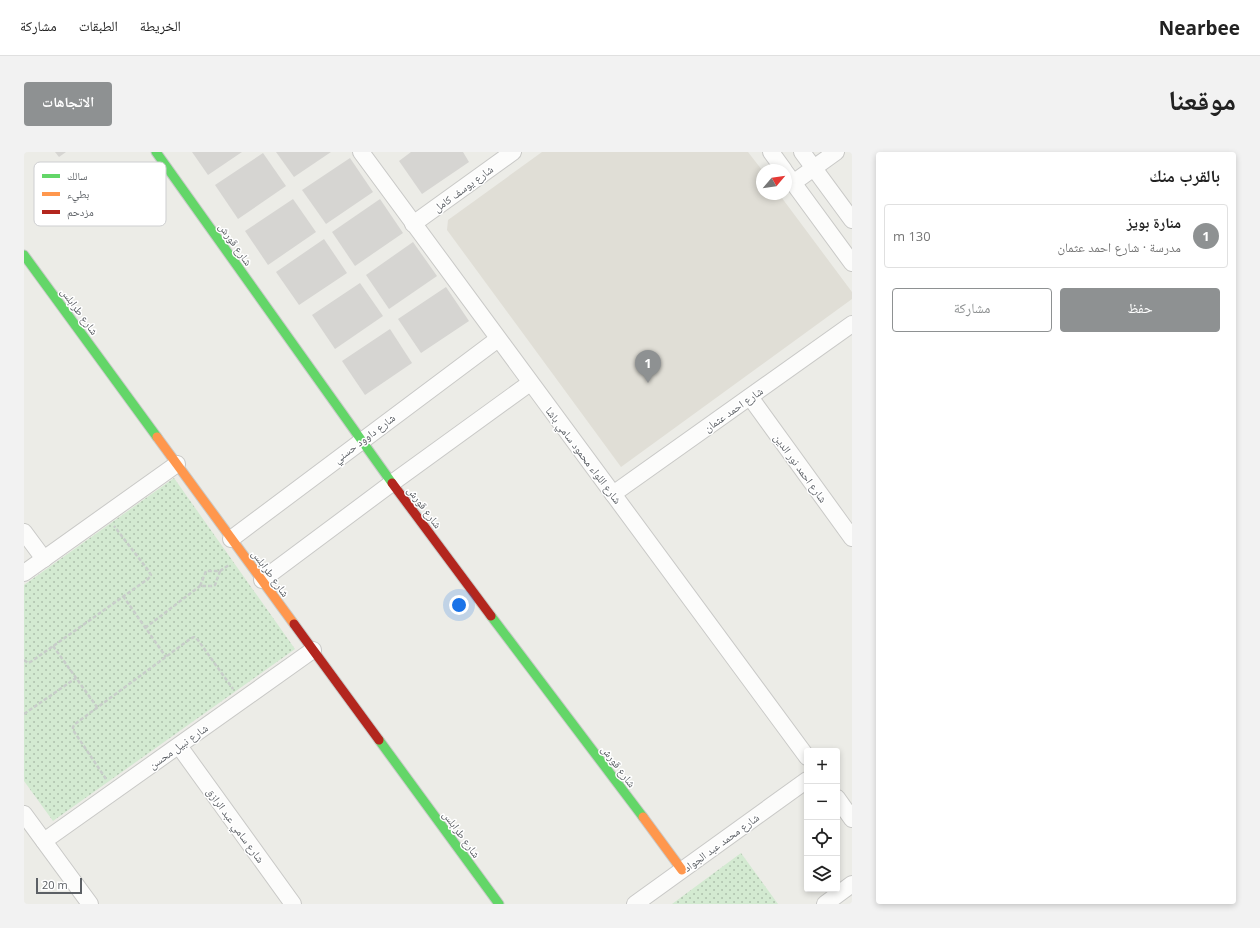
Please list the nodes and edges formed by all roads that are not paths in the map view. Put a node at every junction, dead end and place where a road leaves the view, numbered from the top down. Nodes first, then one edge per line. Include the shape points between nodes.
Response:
1 (156, 152) edge
2 (361, 152) edge
3 (514, 152) edge
4 (771, 152) edge
5 (802, 152) edge
6 (836, 152) edge
7 (163, 162) edge
8 (780, 164) edge
9 (166, 166) edge
10 (814, 168) junction
11 (792, 177) edge
12 (792, 181) edge
13 (852, 220) edge
14 (413, 224) junction
15 (24, 255) edge
16 (852, 263) edge
17 (852, 324) edge
18 (498, 339) junction
19 (530, 383) junction
20 (750, 397) junction
21 (361, 440) junction
22 (176, 464) junction
23 (392, 483) junction
24 (613, 494) junction
25 (24, 532) edge
26 (852, 538) edge
27 (231, 539) junction
28 (44, 559) junction
29 (24, 573) edge
30 (262, 580) junction
31 (313, 650) junction
32 (178, 746) junction
33 (804, 753) edge
34 (804, 782) edge
35 (840, 802) edge
36 (24, 814) edge
37 (852, 819) edge
38 (44, 841) junction
39 (682, 870) junction
40 (852, 884) edge
41 (90, 904) edge
42 (293, 904) edge
43 (498, 904) edge
44 (635, 904) edge
45 (825, 904) edge

1 - 7 street, شارع قورش
2 - 14 street, شارع اللواء محمود سامي باشا
3 - 14 street, شارع يوسف كامل
4 - 8 street
5 - 10 street
6 - 10 street
9 - 21 street, شارع قورش
10 - 11 street
10 - 13 street
12 - 16 street
14 - 18 street, شارع اللواء محمود سامي باشا
15 - 22 street, شارع طرابلس
17 - 20 street, شارع احمد عثمان
18 - 19 street, شارع اللواء محمود سامي باشا
18 - 21 street, شارع داوود حسني
19 - 23 street
19 - 24 street, شارع اللواء محمود سامي باشا
20 - 24 street, شارع احمد عثمان
20 - 26 street, شارع احمد نور الدين
21 - 23 street, شارع قورش
21 - 27 street, شارع داوود حسني
22 - 27 street, شارع طرابلس
22 - 28 street
23 - 30 street
23 - 39 street, شارع قورش
24 - 33 street, شارع اللواء محمود سامي باشا
25 - 28 street
27 - 30 street, شارع طرابلس
28 - 29 street
30 - 31 street, شارع طرابلس
31 - 32 street, شارع نبيل محسن
31 - 43 street, شارع طرابلس
32 - 38 street, شارع نبيل محسن
32 - 42 street, شارع سامي عبد الرازق
34 - 39 street, شارع محمد عبد الجواد
35 - 37 street
36 - 38 street
38 - 41 street
39 - 44 street, شارع محمد عبد الجواد
40 - 45 street

